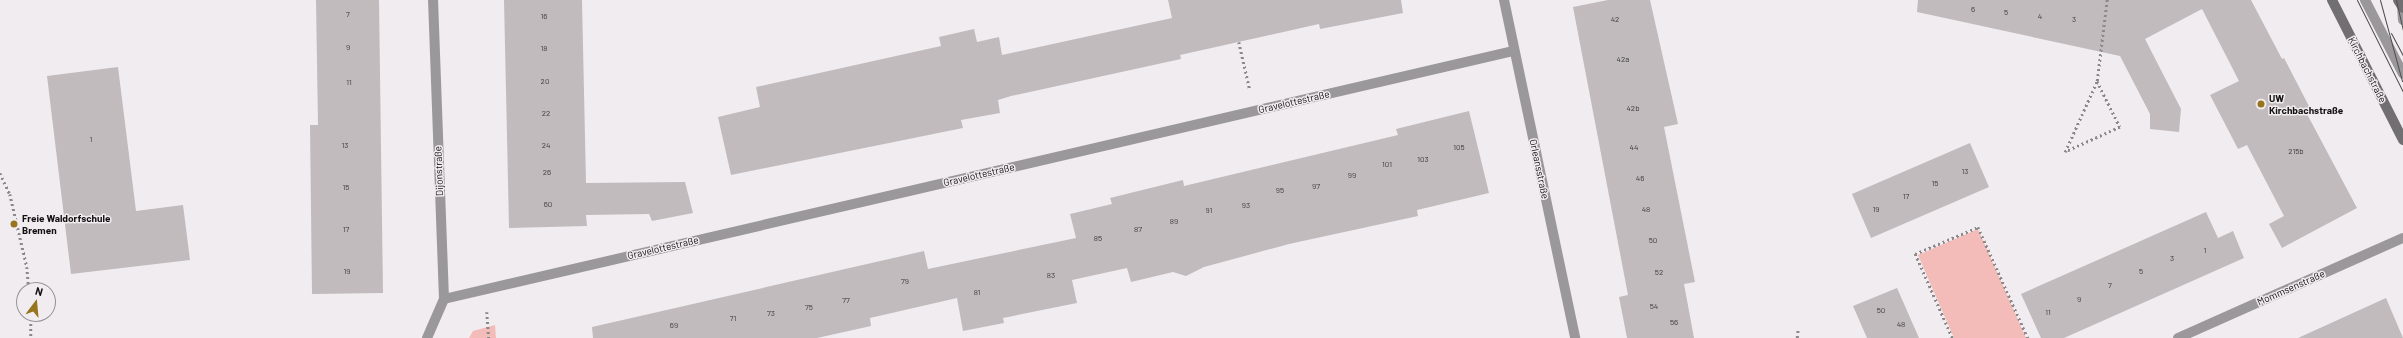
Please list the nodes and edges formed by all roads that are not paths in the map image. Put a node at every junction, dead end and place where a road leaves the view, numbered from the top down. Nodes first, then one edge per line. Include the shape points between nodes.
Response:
1 (433, 0) edge
2 (1504, 0) edge
3 (2332, 0) edge
4 (2366, 0) edge
5 (2401, 5) edge
6 (2403, 20) edge
7 (1513, 51) junction
8 (2403, 74) edge
9 (2403, 140) edge
10 (2403, 238) edge
11 (444, 299) junction
12 (427, 338) edge
13 (1576, 338) edge
14 (2178, 338) edge

1 - 11 street, Dijonstraße
2 - 7 street, Orleansstraße
3 - 9 main road, Kirchbachstraße
4 - 8 street
5 - 6 street
7 - 11 street, Gravelottestraße
7 - 13 street, Orleansstraße
10 - 14 street, Mommsenstraße
11 - 12 street, Dijonstraße

